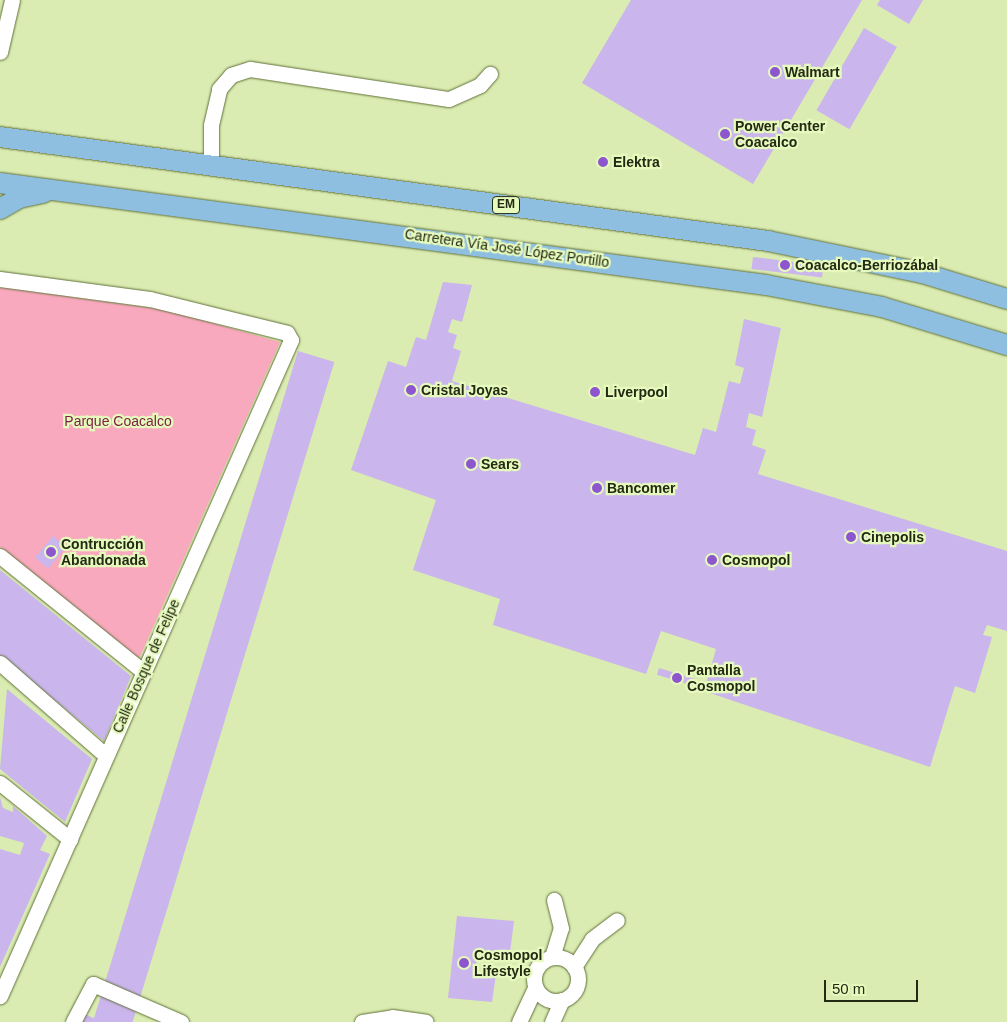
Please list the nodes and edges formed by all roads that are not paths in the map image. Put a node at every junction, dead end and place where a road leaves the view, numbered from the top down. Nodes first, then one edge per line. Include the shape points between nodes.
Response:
1 (12, 0) edge
2 (2, 35) edge
3 (0, 52) edge
4 (490, 74) dead end
5 (0, 137) edge
6 (211, 166) junction
7 (0, 183) edge
8 (55, 191) junction
9 (0, 209) edge
10 (0, 279) edge
11 (1007, 299) edge
12 (1007, 345) edge
13 (0, 556) edge
14 (1, 669) edge
15 (144, 672) junction
16 (105, 755) junction
17 (0, 783) edge
18 (70, 839) junction
19 (554, 900) dead end
20 (617, 920) dead end
21 (552, 957) junction
22 (574, 967) junction
23 (535, 987) junction
24 (0, 996) edge
25 (562, 1000) junction
26 (73, 1022) edge
27 (181, 1022) edge
28 (362, 1022) edge
29 (426, 1022) edge
30 (519, 1022) edge
31 (552, 1022) edge

1 - 2 street
2 - 3 street
4 - 6 street via 480,85 449,99 250,69 231,75 219,90 211,124
5 - 6 main road, EM
6 - 11 main road, EM via 768,241 922,272
7 - 8 main road, Carretera Vía José López Portillo
8 - 9 main road via 19,198
8 - 12 main road, Carretera Vía José López Portillo via 766,285 882,306
10 - 15 street, Calle Bosque de Felipe via 150,299 290,336
13 - 15 street
14 - 16 street
15 - 16 street, Calle Bosque de Felipe
16 - 18 street, Calle Bosque de Felipe
17 - 18 street
18 - 24 street, Calle Bosque de Felipe
19 - 21 street via 561,928
20 - 22 street via 592,939
21 - 22 street via 563,958
21 - 23 street via 537,966
22 - 25 street via 576,989
23 - 25 street via 544,998
23 - 30 street
25 - 31 street
26 - 27 street via 92,984
28 - 29 street via 392,1017

